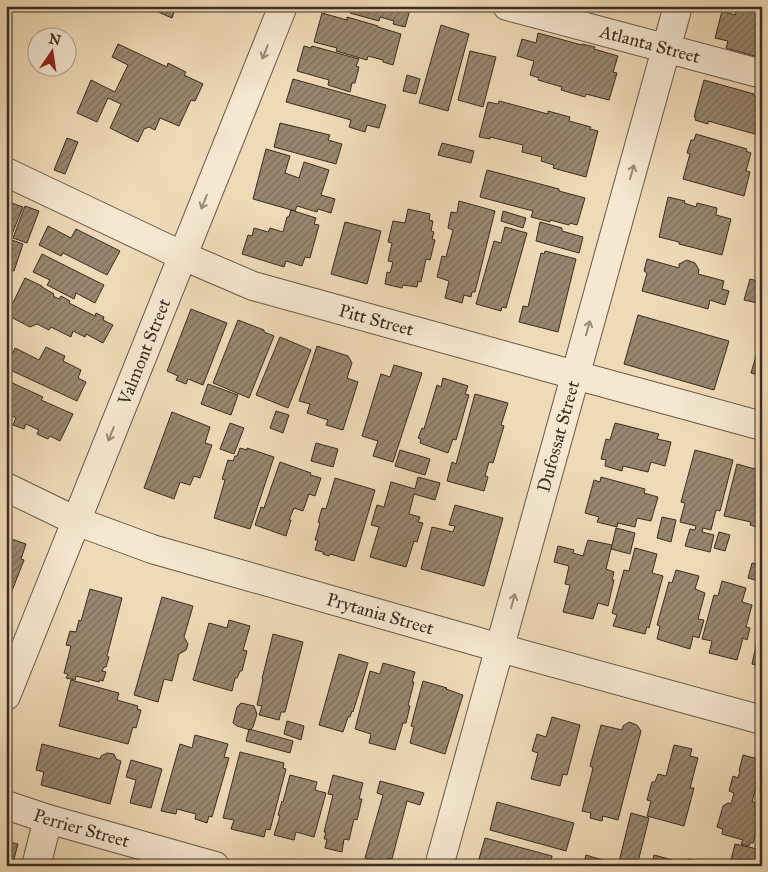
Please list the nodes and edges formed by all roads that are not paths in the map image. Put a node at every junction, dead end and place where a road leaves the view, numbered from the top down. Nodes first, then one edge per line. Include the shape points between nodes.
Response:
1 (283, 6) edge
2 (507, 6) edge
3 (678, 6) edge
4 (666, 49) junction
5 (762, 74) edge
6 (6, 172) edge
7 (183, 256) junction
8 (575, 376) junction
9 (762, 426) edge
10 (6, 487) edge
11 (76, 521) junction
12 (500, 648) junction
13 (6, 696) edge
14 (762, 720) edge
15 (6, 805) edge
16 (48, 819) junction
17 (36, 866) edge
18 (216, 866) edge
19 (439, 866) edge

1 -> 7 street, Valmont Street
2 - 4 street, Atlanta Street
3 - 4 street, Dufossat Street
4 - 5 street, Atlanta Street
8 -> 4 street, Dufossat Street
6 - 7 street, Pitt Street
7 - 8 street, Pitt Street via 254,286
7 -> 11 street, Valmont Street
8 - 9 street, Pitt Street
12 -> 8 street, Dufossat Street
10 - 11 street, Prytania Street
11 - 12 street, Prytania Street via 152,549
11 - 13 street, Valmont Street
12 - 14 street, Prytania Street
12 - 19 street, Dufossat Street
15 - 16 street, Perrier Street
16 - 17 street
16 - 18 street, Perrier Street

